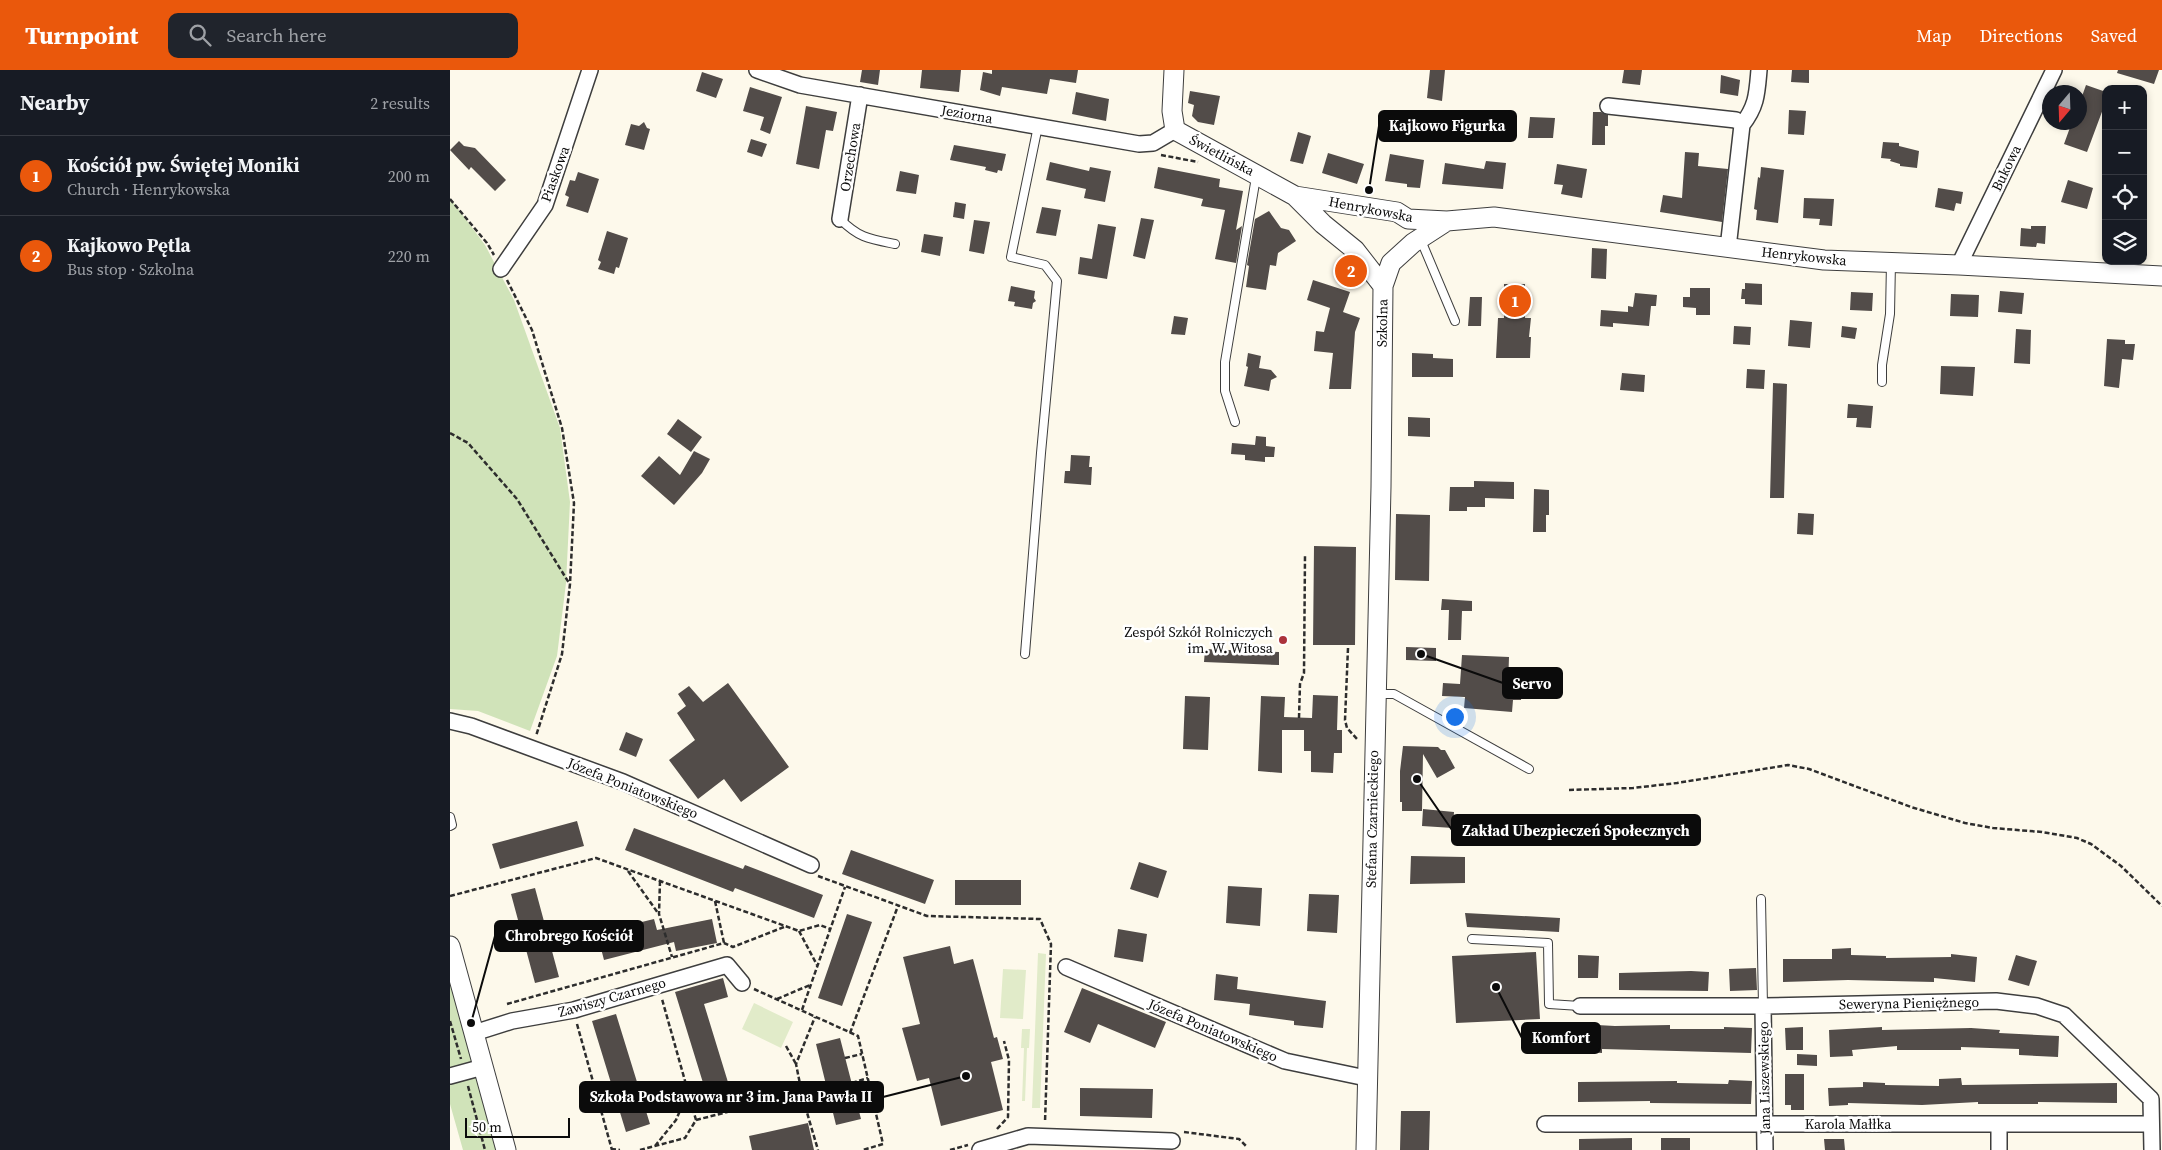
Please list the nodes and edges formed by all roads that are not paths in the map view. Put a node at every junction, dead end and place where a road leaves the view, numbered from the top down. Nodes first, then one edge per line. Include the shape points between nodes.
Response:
1 (590, 70) edge
2 (757, 70) edge
3 (1174, 70) edge
4 (1760, 70) edge
5 (2054, 70) edge
6 (860, 95) junction
7 (1608, 106) dead end
8 (1742, 125) junction
9 (1038, 126) junction
10 (1175, 130) junction
11 (1259, 175) junction
12 (1295, 196) junction
13 (1338, 202) junction
14 (840, 219) joint
15 (1408, 219) junction
16 (1447, 221) junction
17 (1323, 224) junction
18 (1416, 240) junction
19 (895, 244) dead end
20 (1728, 248) junction
21 (1356, 250) junction
22 (1891, 262) junction
23 (1391, 264) junction
24 (1959, 265) junction
25 (501, 269) dead end
26 (2162, 276) edge
27 (1383, 286) junction
28 (1455, 321) dead end
29 (1882, 382) dead end
30 (1235, 422) dead end
31 (1380, 487) joint
32 (1026, 654) dead end
33 (1376, 694) junction
34 (450, 721) edge
35 (1529, 770) dead end
36 (450, 817) edge
37 (450, 826) edge
38 (812, 870) road end
39 (1761, 899) dead end
40 (1472, 939) dead end
41 (450, 946) edge
42 (1066, 967) dead end
43 (742, 983) road end
44 (1580, 1006) joint
45 (1762, 1006) junction
46 (474, 1033) junction
47 (483, 1067) junction
48 (450, 1076) edge
49 (1366, 1078) junction
50 (1545, 1124) dead end
51 (1765, 1124) junction
52 (1999, 1124) junction
53 (2151, 1124) junction
54 (1177, 1136) road end
55 (506, 1150) edge
56 (980, 1150) edge
57 (1366, 1150) edge
58 (1765, 1150) edge
59 (1999, 1150) edge
60 (2152, 1150) edge

1 - 25 street, Piaskowa via 545,205
2 - 6 street, Jeziorna via 800,85
3 - 10 street, Świetlińska via 1172,111
4 - 8 street via 1757,100
5 - 24 street, Bukowa
6 - 9 street, Jeziorna
6 - 14 street, Orzechowa
7 - 8 street via 1736,120
8 - 20 street
9 - 10 street, Jeziorna via 1139,144 1154,143
9 - 32 lane via 1012,257 1045,265 1057,281
10 - 11 street, Świetlińska
11 - 12 street, Świetlińska
11 - 30 lane via 1255,183 1225,362 1225,391
12 - 13 street, Henrykowska
12 - 17 street, Szkolna
13 - 15 street, Henrykowska via 1397,212
13 - 17 street
14 - 19 lane via 863,237
15 - 16 street, Henrykowska
15 - 18 street
16 - 18 street, Henrykowska
16 - 20 street, Henrykowska via 1494,217
17 - 21 street, Szkolna
18 - 23 street, Henrykowska
18 - 28 lane
20 - 22 street, Henrykowska via 1824,260
21 - 23 street
21 - 27 street, Szkolna
22 - 24 street, Henrykowska
22 - 29 lane via 1890,314
23 - 27 street, Henrykowska
24 - 26 street, Henrykowska
27 - 31 street, Szkolna
31 - 33 street, Stefana Czarnieckiego
33 - 35 lane via 1394,694
33 - 49 street, Stefana Czarnieckiego
34 - 38 street, Józefa Poniatowskiego via 623,782
36 - 37 lane
39 - 45 lane
40 - 44 lane via 1548,943 1549,1004
41 - 46 street
42 - 49 street, Józefa Poniatowskiego via 1285,1062
43 - 46 street, Zawiszy Czarnego via 727,965 574,1010 512,1021
44 - 45 street, Seweryna Pieniężnego
45 - 51 street, Jana Liszewskiego
45 - 53 street, Seweryna Pieniężnego via 1996,1001 2037,1006 2064,1015 2150,1099
46 - 47 street
47 - 48 street
47 - 55 street
49 - 57 street, Stefana Czarnieckiego
50 - 51 street, Karola Małłka
51 - 52 street, Karola Małłka
51 - 58 street, Jana Liszewskiego
52 - 53 street, Karola Małłka
52 - 59 street
53 - 60 street, Seweryna Pieniężnego
54 - 56 street via 1028,1136

